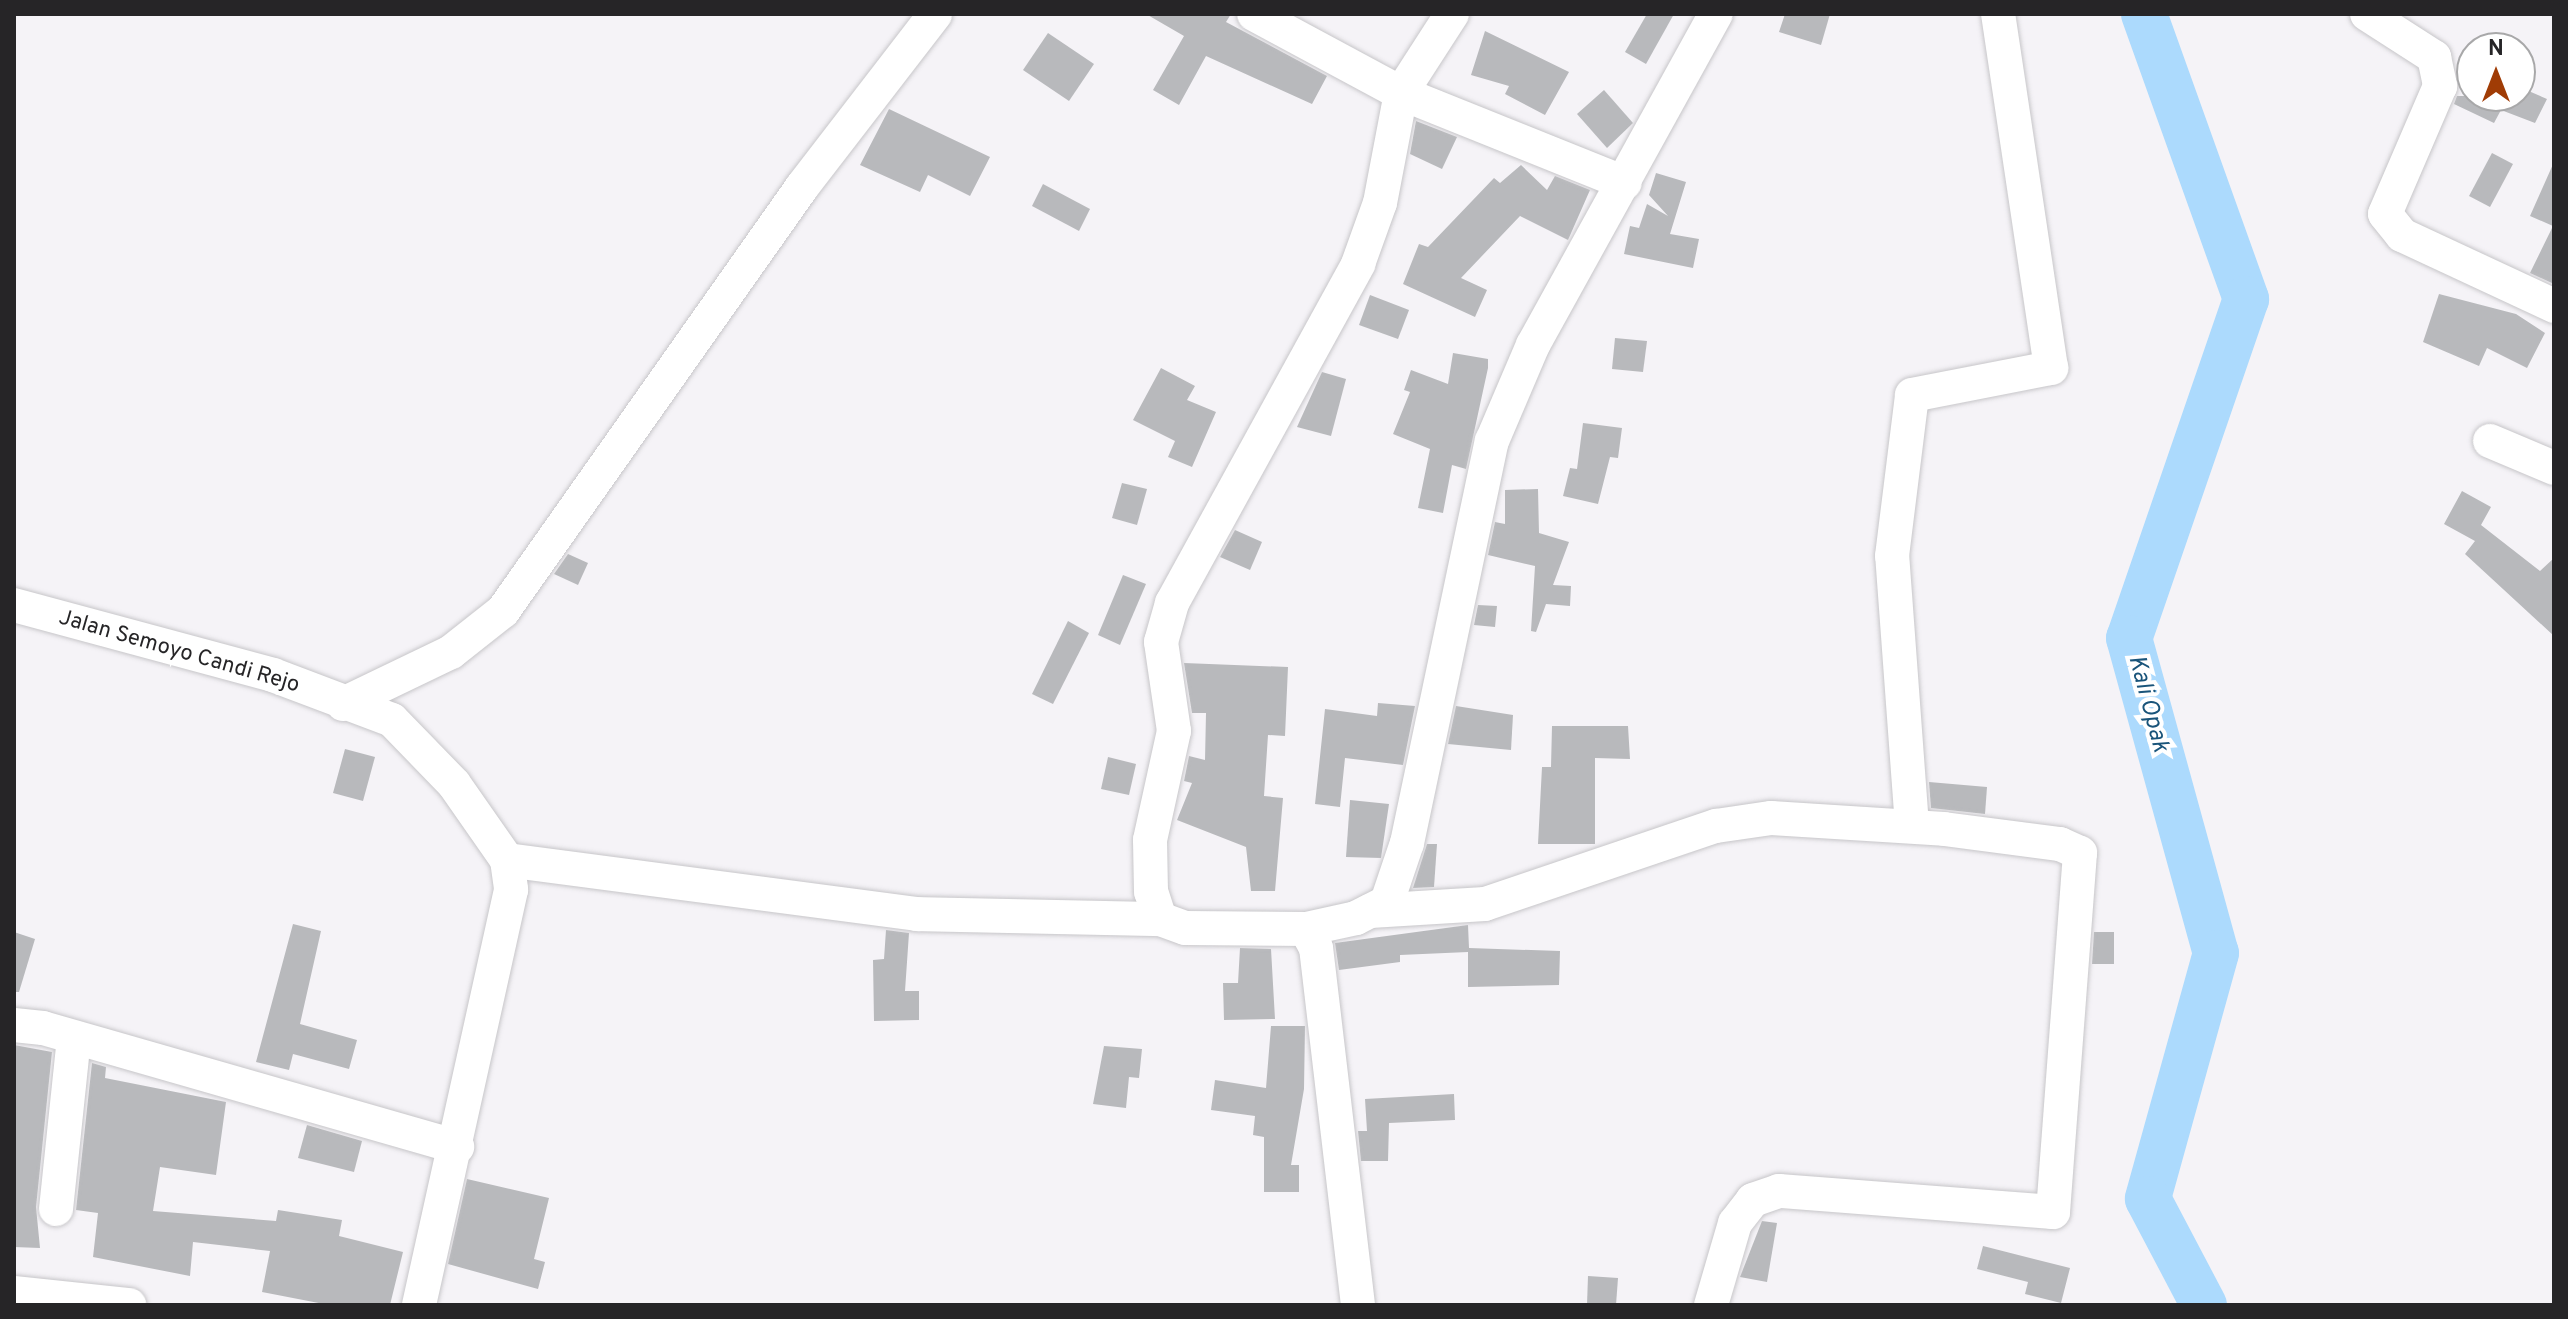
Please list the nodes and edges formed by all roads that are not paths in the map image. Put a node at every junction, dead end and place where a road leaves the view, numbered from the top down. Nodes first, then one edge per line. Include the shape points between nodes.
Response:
1 (935, 14) edge
2 (1254, 14) edge
3 (1452, 14) edge
4 (1716, 14) edge
5 (1998, 14) edge
6 (2367, 14) edge
7 (1401, 93) junction
8 (1625, 183) junction
9 (2554, 306) edge
10 (2490, 441) dead end
11 (2554, 468) edge
12 (14, 605) edge
13 (343, 704) junction
14 (1912, 826) junction
15 (507, 860) junction
16 (1370, 911) junction
17 (1160, 919) junction
18 (1306, 929) junction
19 (14, 1025) edge
20 (74, 1038) junction
21 (457, 1147) junction
22 (56, 1209) dead end
23 (14, 1293) edge
24 (129, 1305) edge
25 (419, 1305) edge
26 (1358, 1305) edge
27 (1711, 1305) edge

1 - 13 street via 802,187 509,604 451,652
2 - 7 street
3 - 7 street
4 - 8 street
5 - 14 street via 2051,368 1912,395 1892,556
6 - 9 street via 2434,57 2440,86 2385,214 2402,235
7 - 8 street
7 - 17 street via 1380,203 1358,264 1172,603 1163,676 1174,731 1150,840 1151,892
8 - 16 street via 1533,345 1492,441 1407,843 1387,902
10 - 11 street
12 - 13 street, Jalan Semoyo Candi Rejo via 273,675
13 - 15 street, Jalan Semoyo Candi Rejo via 392,720 461,793
14 - 16 street via 1827,818 1735,822 1485,904
14 - 27 street via 2060,844 2083,861 2053,1212 1779,1191 1753,1200 1735,1223
15 - 17 street via 917,914
15 - 21 street via 511,890
16 - 18 street
17 - 18 street via 1185,928
18 - 26 street via 1325,987
19 - 20 street
20 - 21 street
20 - 22 street
21 - 25 street
23 - 24 street

